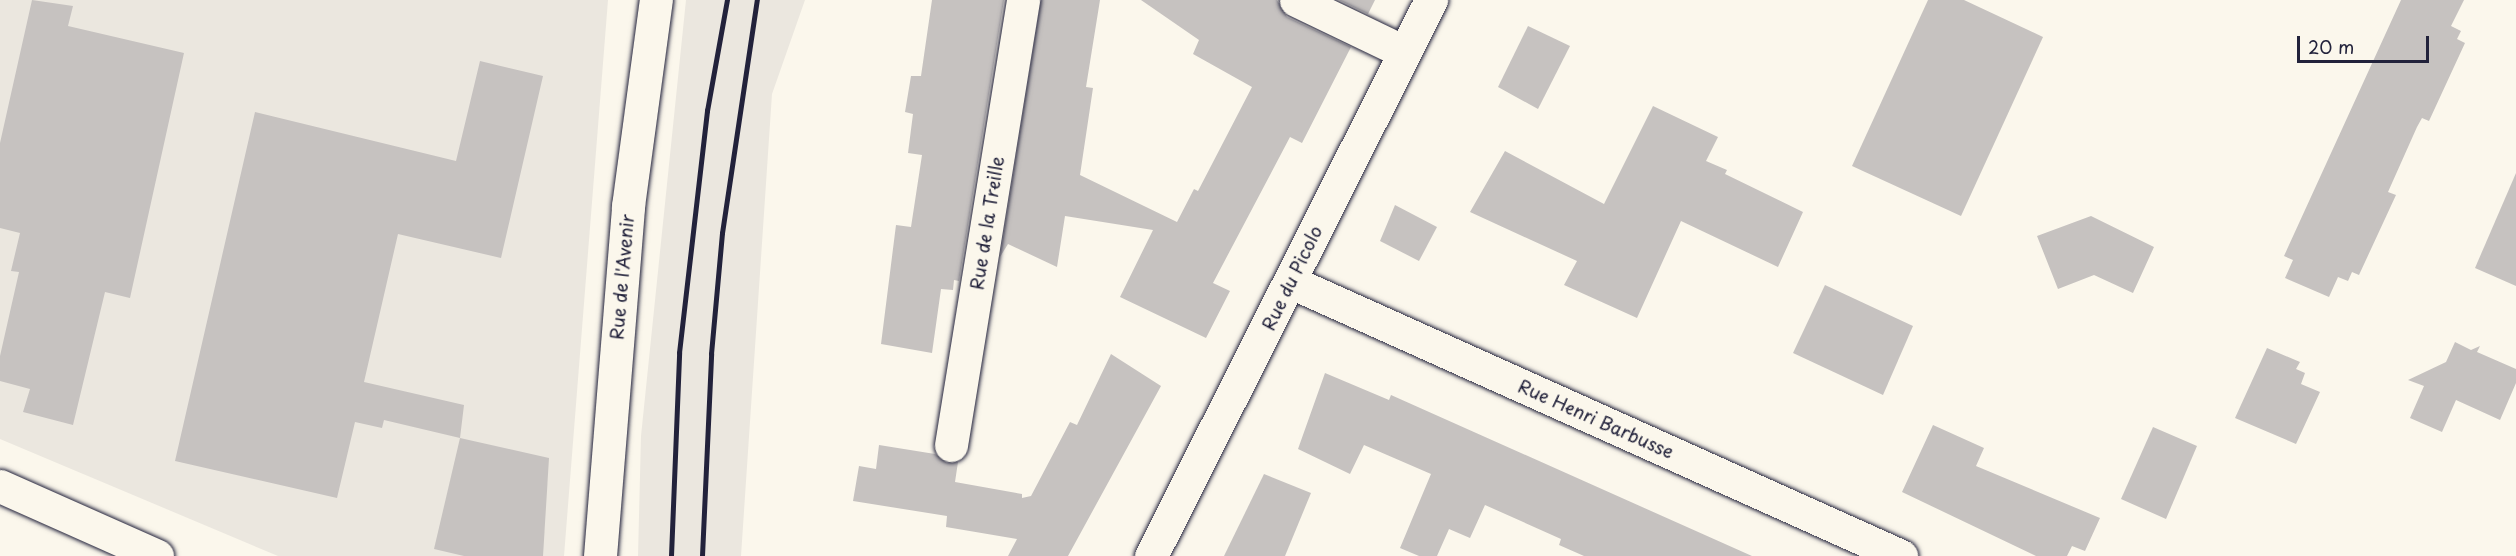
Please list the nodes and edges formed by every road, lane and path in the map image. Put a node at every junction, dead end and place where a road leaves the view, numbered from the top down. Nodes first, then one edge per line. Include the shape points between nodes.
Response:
1 (656, 0) edge
2 (1023, 0) edge
3 (1296, 0) edge
4 (1431, 0) edge
5 (1404, 52) junction
6 (1291, 282) junction
7 (951, 445) dead end
8 (0, 486) edge
9 (157, 556) edge
10 (600, 556) edge
11 (1151, 556) edge
12 (1901, 556) edge

1 - 10 street, Rue de l'Avenir via 628,206
2 - 7 street, Rue de la Treille
3 - 5 street
4 - 5 street, Rue du Picolo
5 - 6 street, Rue du Picolo
6 - 11 street, Rue du Picolo
6 - 12 street, Rue Henri Barbusse
8 - 9 street

